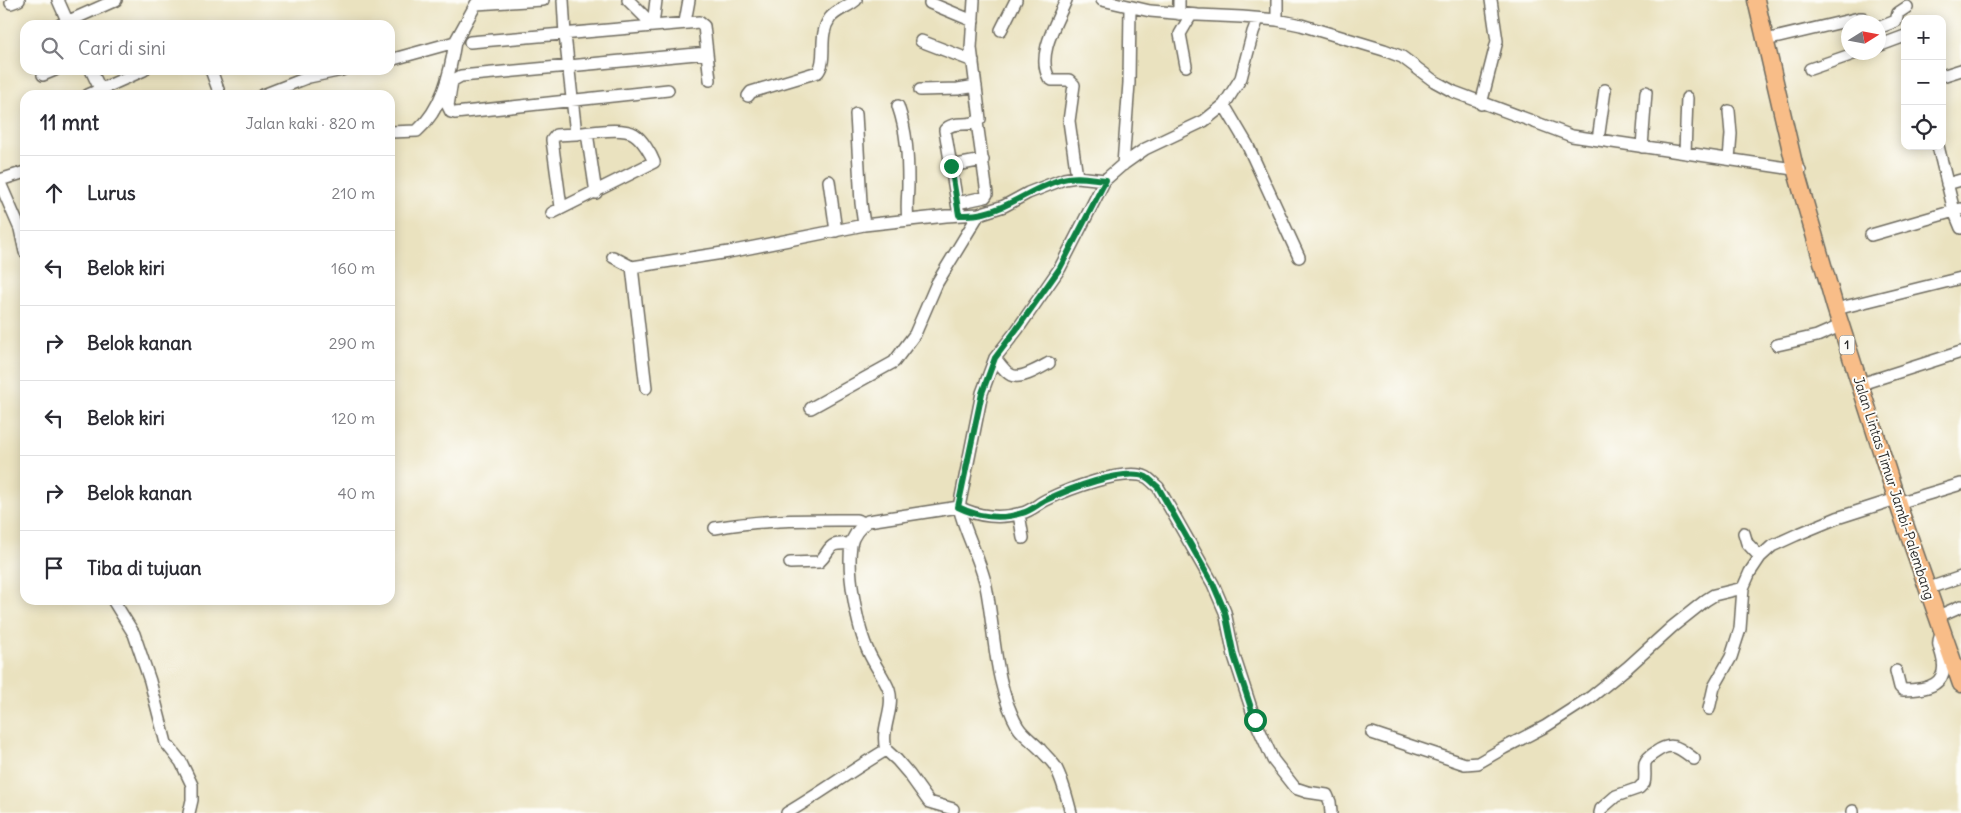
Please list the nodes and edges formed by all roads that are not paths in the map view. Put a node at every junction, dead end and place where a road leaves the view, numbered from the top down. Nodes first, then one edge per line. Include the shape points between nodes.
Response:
1 (58, 0) edge
2 (116, 0) edge
3 (543, 0) edge
4 (563, 0) edge
5 (628, 0) edge
6 (656, 0) edge
7 (689, 0) edge
8 (856, 0) edge
9 (974, 0) edge
10 (1016, 0) edge
11 (1066, 0) edge
12 (1102, 0) edge
13 (1179, 0) edge
14 (1277, 0) edge
15 (1491, 0) edge
16 (1756, 0) edge
17 (1761, 0) edge
18 (478, 2) edge
19 (930, 3) dead end
20 (1906, 3) edge
21 (1130, 7) junction
22 (1178, 14) junction
23 (1191, 15) junction
24 (1258, 19) junction
25 (64, 20) edge
26 (74, 20) edge
27 (1277, 20) junction
28 (973, 21) junction
29 (686, 22) junction
30 (1841, 22) edge
31 (653, 25) junction
32 (1886, 25) edge
33 (1000, 30) dead end
34 (565, 35) junction
35 (1901, 37) edge
36 (1770, 39) junction
37 (921, 41) dead end
38 (455, 42) junction
39 (470, 42) dead end
40 (1886, 43) edge
41 (707, 53) junction
42 (1841, 58) edge
43 (395, 59) edge
44 (973, 61) junction
45 (1186, 66) dead end
46 (570, 67) junction
47 (1810, 69) dead end
48 (1961, 70) edge
49 (92, 75) edge
50 (135, 75) edge
51 (213, 75) edge
52 (319, 75) edge
53 (1946, 75) edge
54 (710, 80) dead end
55 (920, 85) dead end
56 (976, 86) junction
57 (100, 90) edge
58 (107, 90) edge
59 (218, 90) edge
60 (276, 90) edge
61 (668, 90) dead end
62 (1605, 90) dead end
63 (1646, 92) dead end
64 (748, 96) dead end
65 (1687, 98) dead end
66 (574, 100) junction
67 (1481, 104) junction
68 (1224, 105) junction
69 (898, 106) dead end
70 (1729, 111) dead end
71 (856, 114) dead end
72 (977, 122) junction
73 (395, 132) edge
74 (582, 133) junction
75 (1598, 140) junction
76 (1642, 147) junction
77 (1939, 150) edge
78 (1685, 153) junction
79 (1729, 159) junction
80 (983, 160) junction
81 (1123, 165) junction
82 (951, 166) junction
83 (1798, 169) junction
84 (20, 174) edge
85 (1077, 177) junction
86 (1106, 180) junction
87 (1961, 180) edge
88 (828, 181) dead end
89 (0, 182) edge
90 (1947, 184) junction
91 (596, 193) junction
92 (958, 209) junction
93 (1958, 210) edge
94 (979, 214) junction
95 (908, 220) junction
96 (864, 225) junction
97 (1961, 228) edge
98 (20, 229) edge
99 (836, 231) junction
100 (1871, 235) dead end
101 (613, 257) dead end
102 (1299, 257) dead end
103 (632, 267) junction
104 (1961, 278) edge
105 (1840, 308) junction
106 (1840, 326) junction
107 (1777, 345) dead end
108 (1961, 352) edge
109 (995, 358) junction
110 (1049, 363) dead end
111 (1864, 383) junction
112 (646, 388) dead end
113 (811, 408) dead end
114 (1961, 484) edge
115 (1899, 501) junction
116 (958, 507) junction
117 (1018, 514) junction
118 (865, 523) junction
119 (715, 528) dead end
120 (1744, 533) dead end
121 (1023, 538) dead end
122 (851, 544) junction
123 (1760, 557) junction
124 (790, 564) dead end
125 (1961, 577) edge
126 (1932, 587) junction
127 (1736, 589) junction
128 (116, 605) edge
129 (1961, 606) edge
130 (1942, 614) junction
131 (1944, 635) junction
132 (1961, 666) edge
133 (1896, 670) dead end
134 (1961, 684) edge
135 (1709, 709) dead end
136 (1372, 733) dead end
137 (886, 750) junction
138 (1694, 759) dead end
139 (953, 809) dead end
140 (189, 813) edge
141 (787, 813) edge
142 (1071, 813) edge
143 (1331, 813) edge
144 (1600, 813) edge

1 - 25 street
2 - 26 street
3 - 18 street
4 - 34 street
5 - 31 street
6 - 31 street
7 - 29 street
8 - 64 street via 835,14 826,26 818,72 751,92
9 - 28 street
10 - 33 street
11 - 85 street via 1045,51 1044,63 1049,78 1069,80 1074,85 1068,121
12 - 21 street
13 - 22 street
14 - 27 street
15 - 67 street via 1497,41
16 - 83 highway, Jalan Lintas Timur Jambi-Palembang / 1
17 - 36 highway, Jalan Lintas Timur Jambi-Palembang / 1
18 - 38 street
19 - 28 street
20 - 32 street via 1896,21
21 - 22 street
21 - 81 street
22 - 23 street
23 - 24 street
23 - 45 street via 1180,34
24 - 27 street
24 - 68 street via 1241,78
27 - 67 street via 1323,31 1402,57 1434,81
28 - 44 street
29 - 31 street
29 - 41 street via 704,24
30 - 36 street
31 - 34 street
34 - 39 street
34 - 46 street
35 - 40 street
36 - 83 highway, Jalan Lintas Timur Jambi-Palembang / 1
37 - 44 street
38 - 43 street
38 - 73 street via 451,72 429,118 417,131
41 - 46 street
41 - 54 street
42 - 47 street
44 - 56 street
46 - 66 street
46 - 66 street via 457,77 451,84 448,106 451,112 456,113
48 - 53 street
49 - 57 street
50 - 58 street
51 - 59 street
52 - 60 street
55 - 56 street via 945,90
56 - 72 street via 980,118
61 - 66 street
62 - 75 street
63 - 76 street
65 - 78 street
66 - 74 street
67 - 75 street via 1572,136
68 - 81 street via 1204,121 1145,149
68 - 102 street via 1247,144
69 - 95 street via 906,134
70 - 79 street
71 - 96 street
72 - 80 street
72 - 82 street via 951,125 944,130
74 - 91 street
74 - 91 street via 556,135 552,140 557,210
74 - 91 street via 633,132 654,161 654,164
75 - 76 street
76 - 78 street
77 - 90 street
78 - 79 street
79 - 83 street
80 - 82 street
80 - 92 street via 987,194
81 - 86 street
82 - 92 street
83 - 105 highway, Jalan Lintas Timur Jambi-Palembang / 1
83 - 106 highway, Jalan Lintas Timur Jambi-Palembang / 1
84 - 89 street
85 - 86 street
85 - 94 street via 1042,186 1004,206
86 - 109 street via 1060,268
87 - 90 street
88 - 99 street
89 - 98 street
90 - 93 street
92 - 94 street
92 - 95 street
93 - 97 street
93 - 100 street
94 - 113 street via 937,283 915,334 894,362
95 - 96 street
96 - 99 street
99 - 103 street
101 - 103 street
103 - 112 street
104 - 105 street
105 - 111 highway, Jalan Lintas Timur Jambi-Palembang / 1
106 - 107 street via 1818,336
106 - 115 highway, Jalan Lintas Timur Jambi-Palembang / 1
108 - 111 street
109 - 110 street via 1010,375 1015,376
109 - 116 street via 982,393
111 - 115 highway, Jalan Lintas Timur Jambi-Palembang / 1
114 - 115 street
115 - 123 street via 1837,518 1772,546
115 - 126 highway, Jalan Lintas Timur Jambi-Palembang / 1
115 - 131 highway, Jalan Lintas Timur Jambi-Palembang / 1
116 - 117 street via 990,517
116 - 118 street via 890,516
116 - 142 street via 962,524 979,559 1000,676 1008,702 1019,728 1055,766
117 - 121 street
117 - 143 street via 1080,485 1123,474 1146,477 1158,487 1213,584 1225,612 1237,666 1255,720 1273,760 1295,788 1327,795
118 - 119 street via 856,520 789,520
118 - 122 street via 858,528
120 - 123 street via 1747,543
122 - 124 street via 830,547 819,562
122 - 137 street via 852,582 859,626 889,691 890,706 884,732
123 - 127 street
125 - 126 street
126 - 130 highway, Jalan Lintas Timur Jambi-Palembang / 1
127 - 135 street via 1740,629 1732,657 1714,687
127 - 136 street via 1706,600 1591,697 1478,763 1465,764
128 - 140 street via 134,634 166,743 181,762 192,785
129 - 130 street
130 - 132 highway, Jalan Lintas Timur Jambi-Palembang / 1
131 - 133 street via 1938,642 1944,670 1936,684 1903,690
131 - 134 highway, Jalan Lintas Timur Jambi-Palembang / 1
137 - 139 street via 929,802
137 - 141 street
138 - 144 street via 1677,747 1659,750 1645,762 1644,783 1616,796

